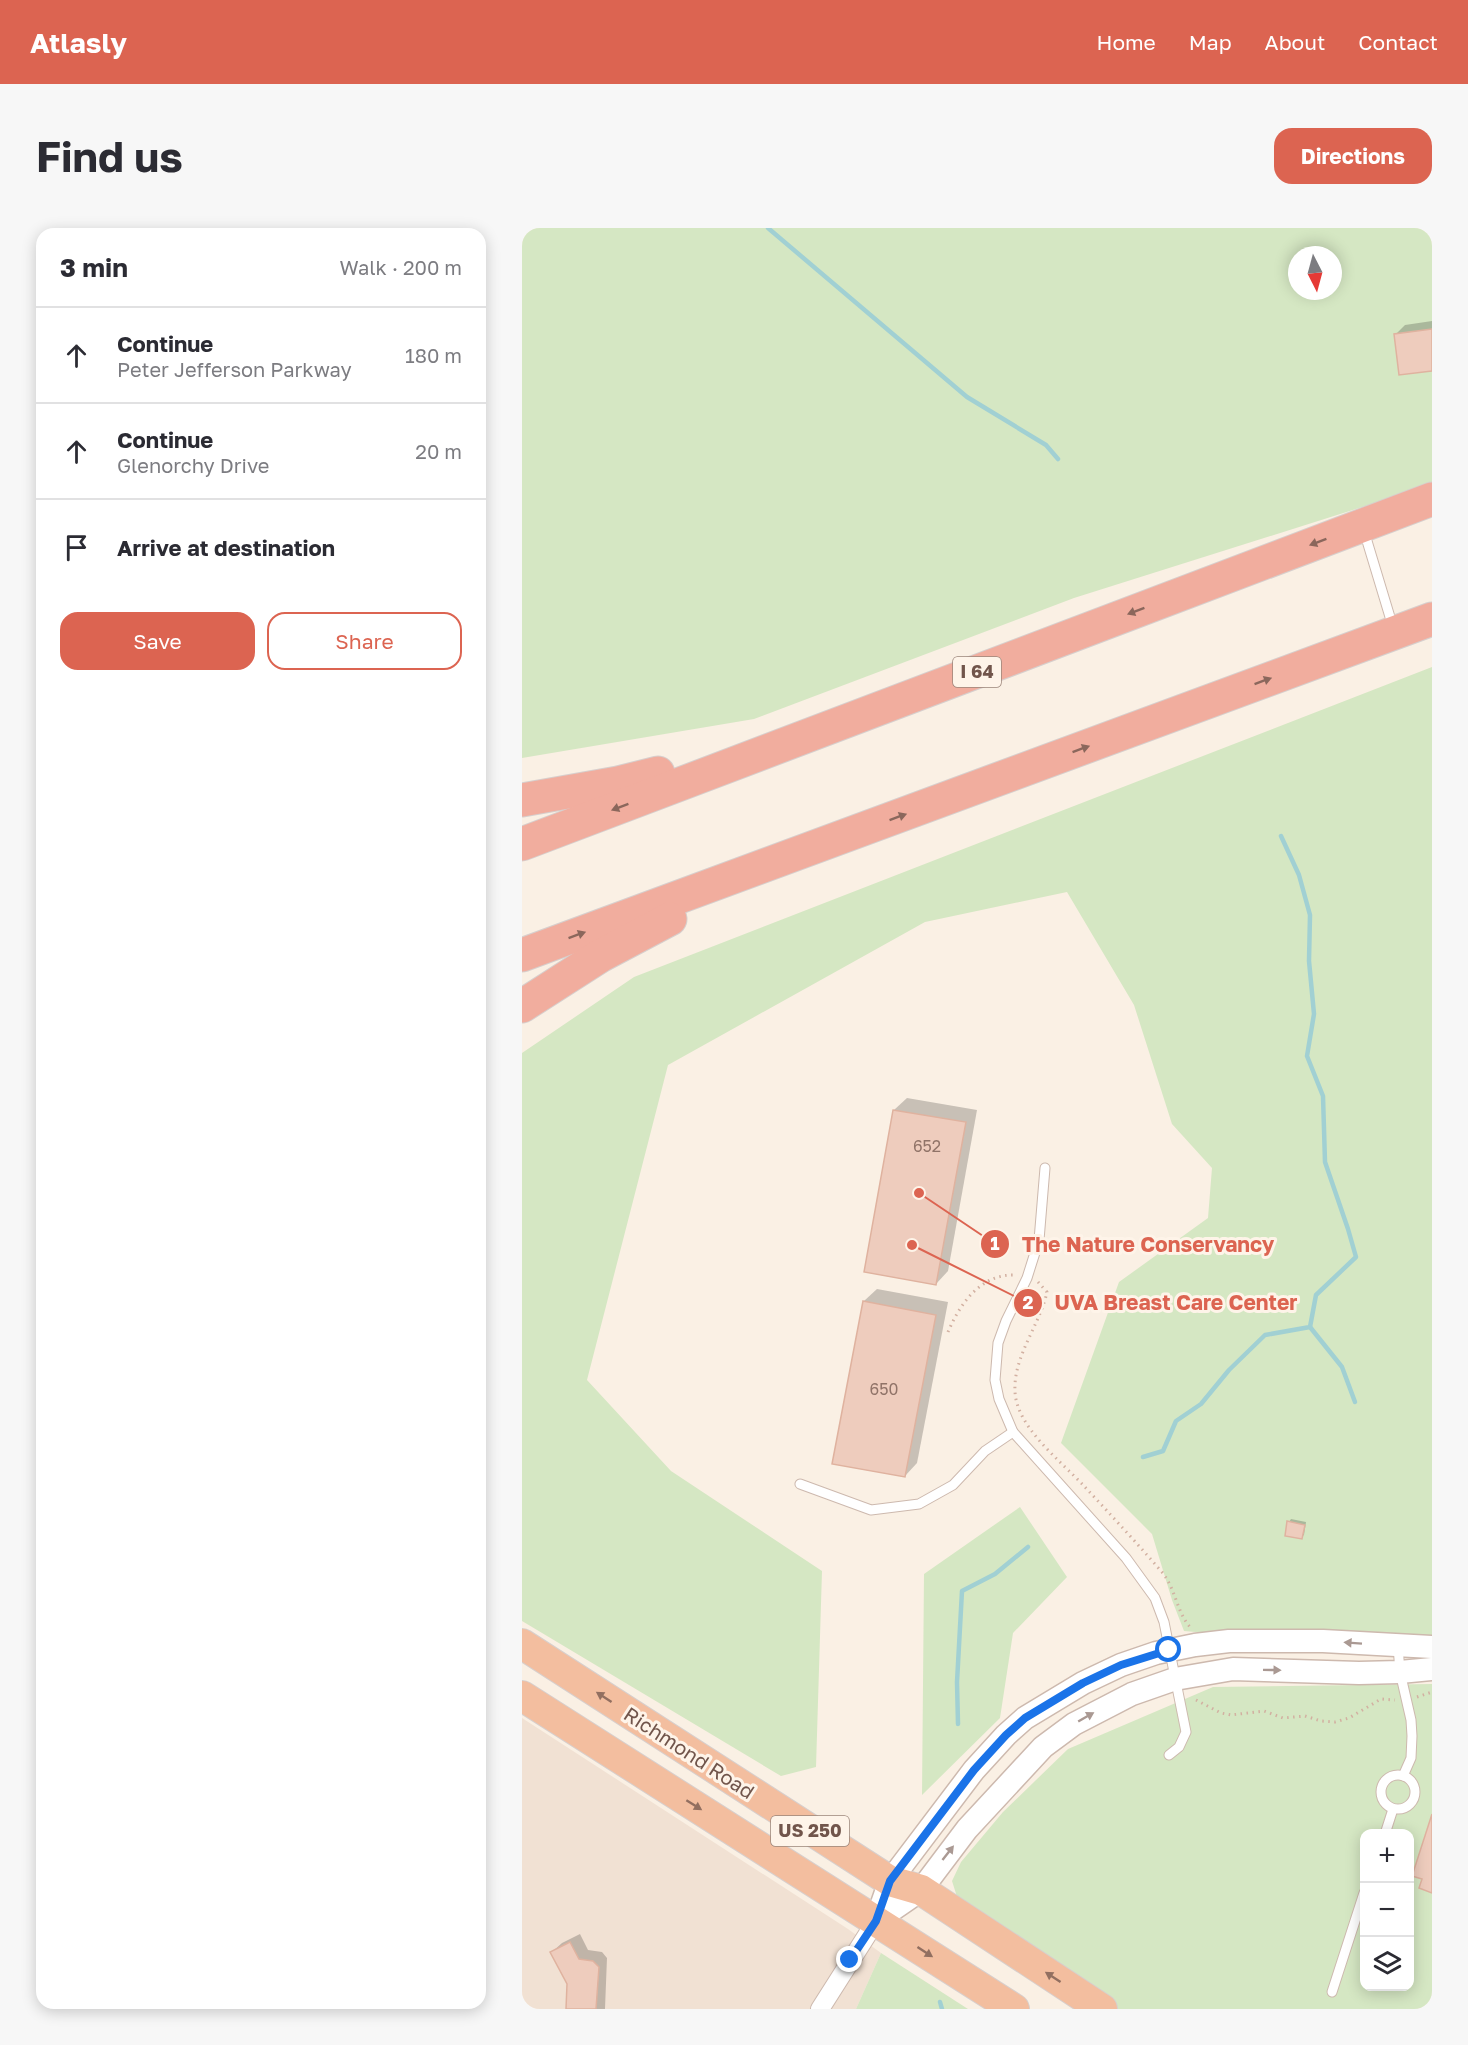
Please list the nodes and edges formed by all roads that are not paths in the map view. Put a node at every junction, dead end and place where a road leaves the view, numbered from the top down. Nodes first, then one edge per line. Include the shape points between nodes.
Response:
1 (1432, 500) edge
2 (1363, 526) junction
3 (1432, 620) edge
4 (1395, 633) junction
5 (929, 690) junction
6 (522, 800) edge
7 (856, 833) junction
8 (522, 844) edge
9 (522, 955) edge
10 (522, 1006) edge
11 (1045, 1168) dead end
12 (1013, 1432) junction
13 (800, 1484) dead end
14 (522, 1644) edge
15 (1398, 1646) junction
16 (1432, 1647) edge
17 (1169, 1650) junction
18 (1432, 1669) edge
19 (1400, 1672) junction
20 (1175, 1679) junction
21 (522, 1696) edge
22 (1169, 1755) dead end
23 (1403, 1776) junction
24 (1393, 1809) junction
25 (1386, 1829) edge
26 (890, 1881) junction
27 (921, 1890) junction
28 (1360, 1908) edge
29 (876, 1921) junction
30 (1332, 1992) dead end
31 (819, 2009) edge
32 (1014, 2009) edge
33 (1102, 2009) edge

1 - 2 highway, I 64
2 - 4 lane
2 -> 5 highway, I 64
3 - 4 highway
7 -> 4 highway
5 - 6 highway via 671,770
5 -> 8 highway, I 64
9 -> 7 highway
7 - 10 highway via 810,861 734,890 642,934
11 - 12 lane via 1039,1240 998,1343 995,1380
12 - 13 lane via 985,1451 953,1485 919,1504 872,1510
12 - 17 lane via 1140,1575 1155,1598
26 -> 14 highway, Richmond Road / US 250
15 - 16 street
15 -> 17 street via 1265,1640
15 - 19 lane
17 - 20 lane
17 - 26 street via 1121,1665 1025,1718 974,1770
18 - 19 street
20 -> 19 street via 1233,1669
19 - 23 lane via 1412,1736 1411,1758
20 - 22 lane via 1186,1732 1179,1747
27 -> 20 street via 967,1829 1043,1747 1105,1706
21 -> 29 highway, Richmond Road / US 250
23 - 24 lane via 1390,1777 1381,1787 1383,1801
23 - 24 lane via 1414,1784 1415,1797 1407,1808
24 - 25 lane
26 - 27 highway, Richmond Road / US 250
26 - 29 street
27 - 29 street
33 -> 27 highway, Richmond Road / US 250
28 - 30 lane
29 - 31 street
29 -> 32 highway, Richmond Road / US 250

